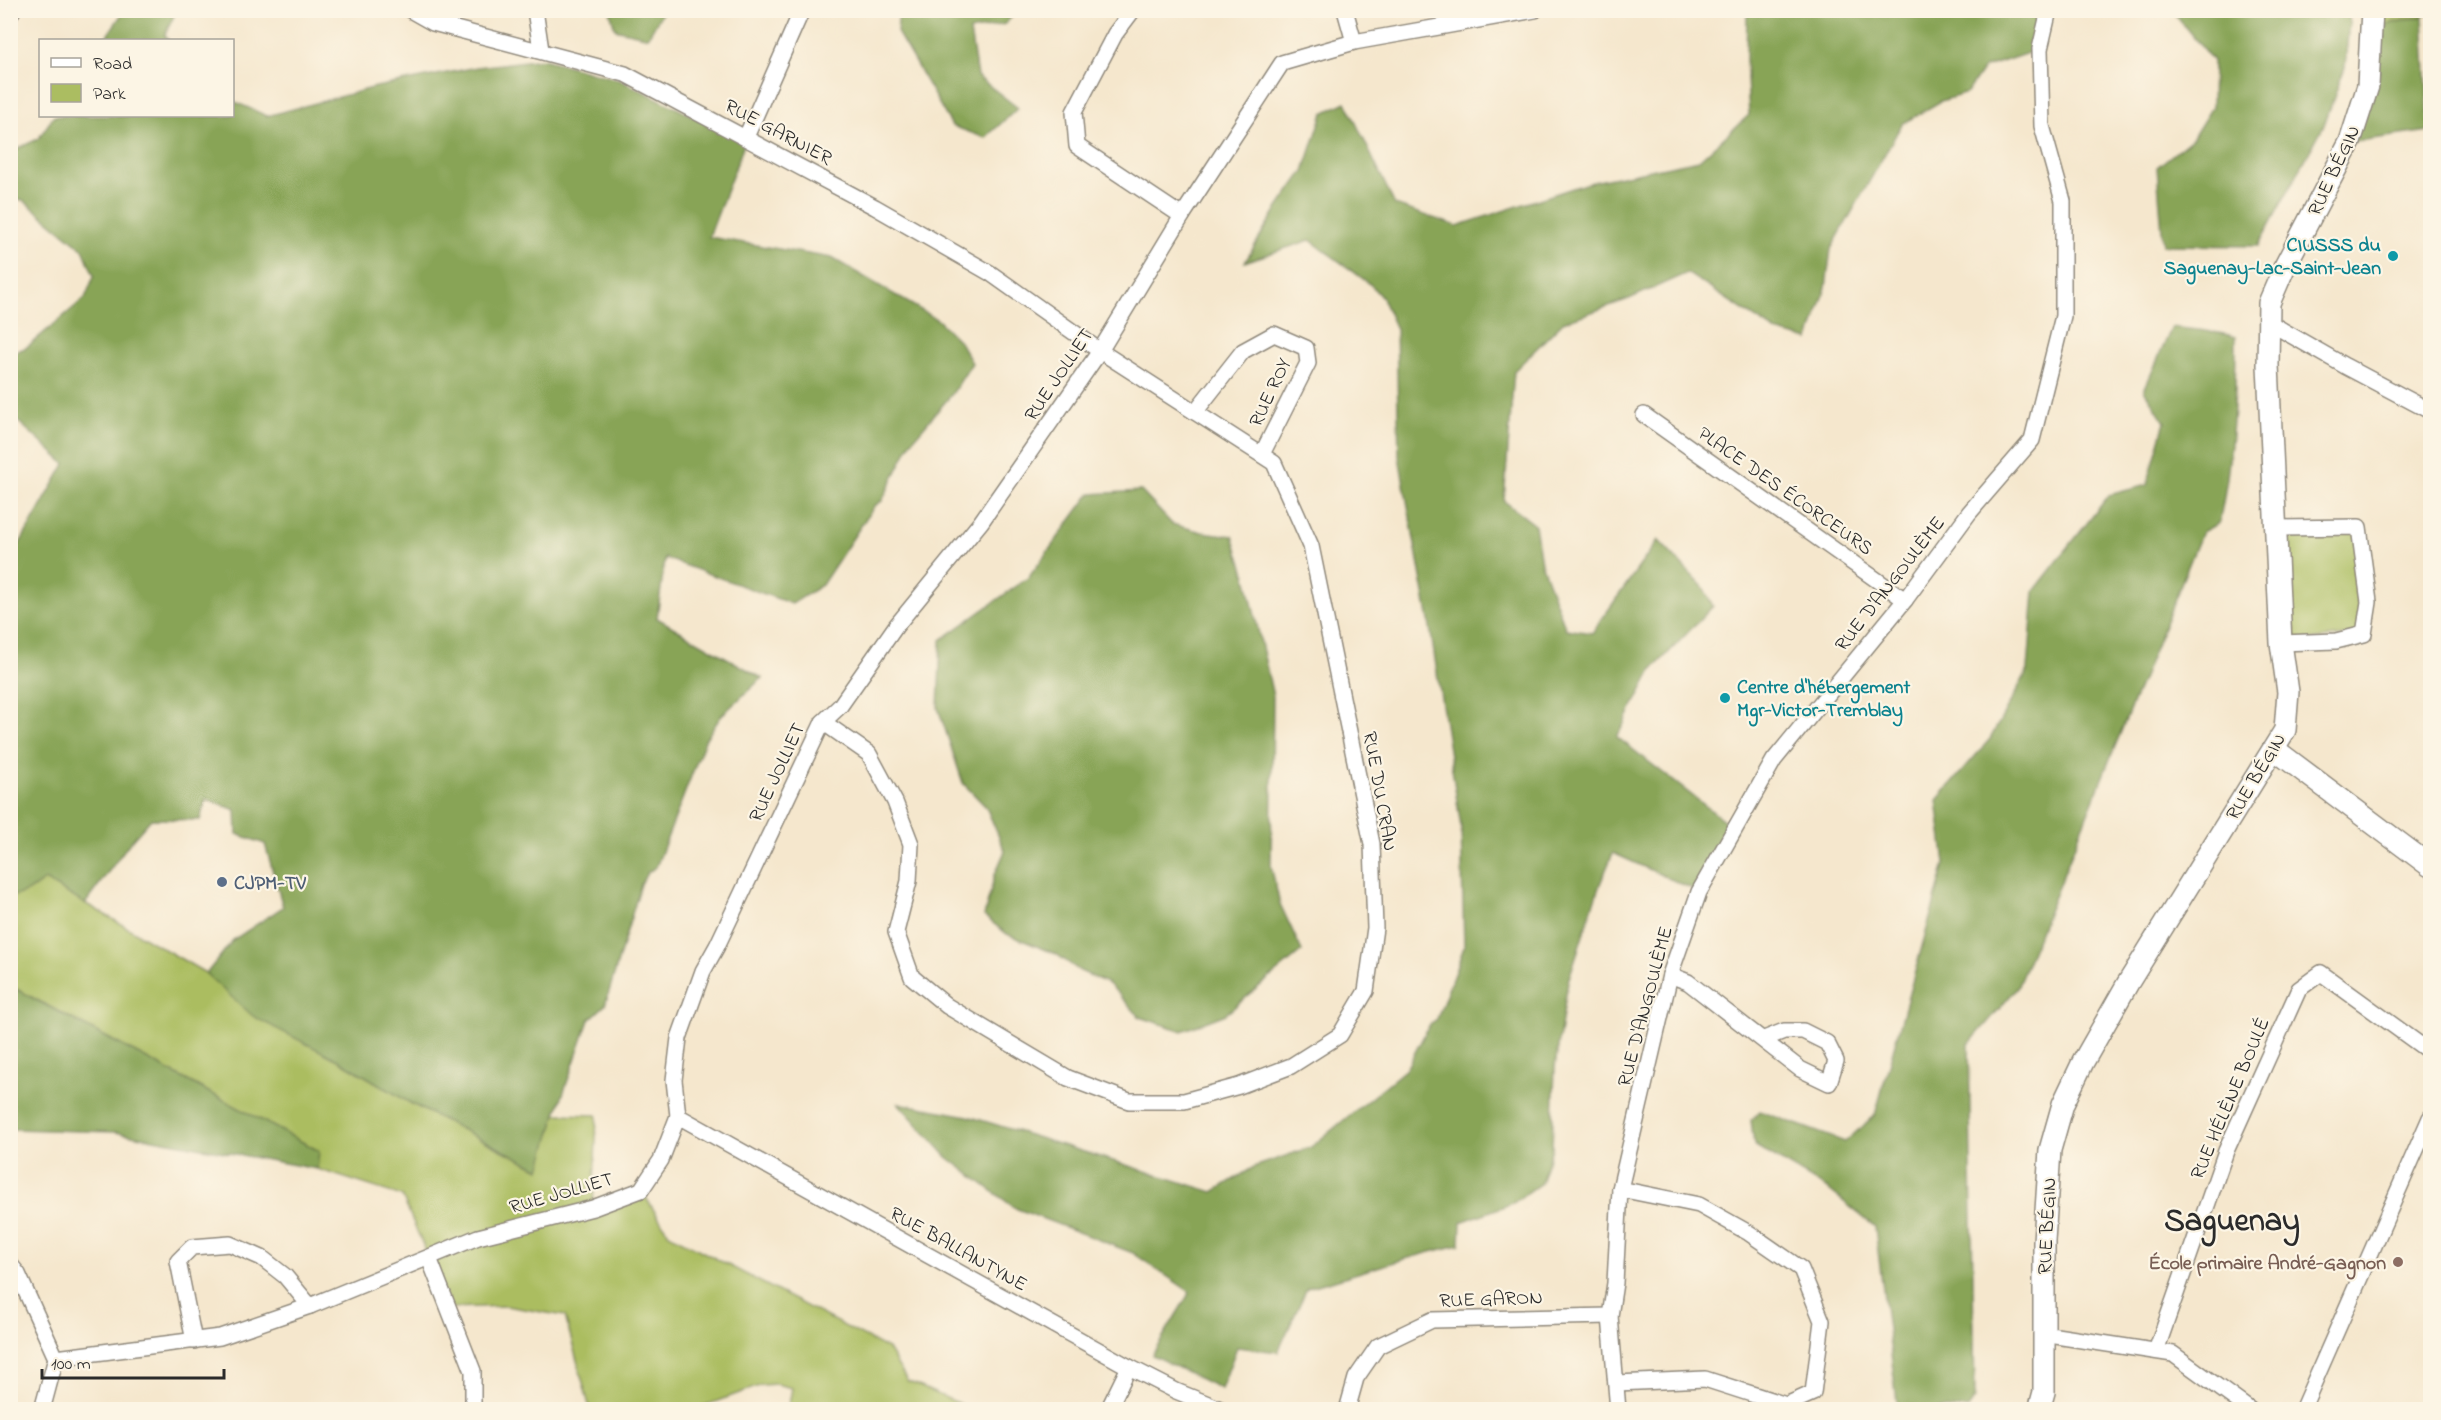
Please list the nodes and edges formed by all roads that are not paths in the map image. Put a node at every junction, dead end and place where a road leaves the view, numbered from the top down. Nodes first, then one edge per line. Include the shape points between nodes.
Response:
1 (410, 10) edge
2 (536, 10) edge
3 (802, 10) edge
4 (1133, 10) edge
5 (1345, 10) edge
6 (1534, 10) edge
7 (2049, 10) edge
8 (2372, 10) edge
9 (1354, 42) junction
10 (541, 50) junction
11 (747, 137) junction
12 (1182, 216) junction
13 (2268, 322) junction
14 (1100, 351) junction
15 (2430, 411) edge
16 (1195, 412) junction
17 (1644, 415) dead end
18 (1262, 454) junction
19 (2276, 528) junction
20 (1905, 600) junction
21 (2281, 643) junction
22 (823, 722) junction
23 (2284, 730) junction
24 (2274, 749) junction
25 (2307, 774) junction
26 (2430, 866) edge
27 (1670, 975) junction
28 (1764, 1039) junction
29 (2430, 1052) edge
30 (678, 1116) junction
31 (2430, 1118) edge
32 (1620, 1189) junction
33 (429, 1258) junction
34 (13, 1272) edge
35 (310, 1306) junction
36 (1610, 1316) junction
37 (2043, 1334) junction
38 (194, 1341) junction
39 (2156, 1351) junction
40 (56, 1358) junction
41 (1129, 1367) junction
42 (1617, 1383) junction
43 (42, 1410) edge
44 (473, 1410) edge
45 (1108, 1410) edge
46 (1223, 1410) edge
47 (1347, 1410) edge
48 (1618, 1410) edge
49 (2039, 1410) edge
50 (2250, 1410) edge
51 (2302, 1410) edge

1 - 10 street, RUE GARNIER via 433,23
2 - 10 street
3 - 11 street
4 - 12 street via 1115,34 1074,112 1077,146
5 - 9 street
6 - 9 street, RUE JOLLIET
7 - 20 street, RUE D'ANGOULÈME via 2040,49 2042,126 2063,201 2063,316 2032,440 1969,513
8 - 13 street, RUE BÉGIN via 2368,86 2350,142 2284,268 2269,303
9 - 12 street, RUE JOLLIET via 1282,63
10 - 11 street, RUE GARNIER via 625,74
11 - 14 street, RUE GARNIER via 990,273
12 - 14 street, RUE JOLLIET
13 - 15 street
13 - 19 street, RUE BÉGIN
14 - 16 street, RUE DU CRAN
14 - 22 street, RUE JOLLIET via 981,522 896,626 840,706
16 - 18 street, RUE DU CRAN
16 - 18 street, RUE ROY via 1244,351 1274,334 1306,348 1308,363
17 - 20 street, PLACE DES ÉCORCEURS
18 - 22 street, RUE DU CRAN via 1274,463 1311,546 1372,844 1375,928 1366,991 1340,1035 1291,1066 1184,1101 1129,1101 1068,1078 947,1006 912,977 896,932 909,881 911,844 895,802 869,754
19 - 21 street, RUE BÉGIN
19 - 21 street via 2359,527 2369,602 2364,634 2336,641
20 - 27 street, RUE D'ANGOULÈME via 1774,760 1699,892
21 - 23 street, RUE BÉGIN via 2288,692
22 - 30 street, RUE JOLLIET via 703,970 679,1038 674,1080
23 - 24 street, RUE BÉGIN
23 - 25 street
24 - 25 street
24 - 37 street, RUE BÉGIN via 2128,983 2063,1104 2050,1150
25 - 26 street
27 - 28 street via 1688,982
27 - 32 street, RUE D'ANGOULÈME
28 - 28 street via 1800,1068 1829,1083 1836,1061 1827,1043 1803,1031 1784,1031
29 - 39 street, RUE HÉLÈNE BOULÉ via 2320,973 2299,989 2226,1151
30 - 33 street, RUE JOLLIET via 661,1160 642,1190 593,1208 478,1237
30 - 41 street, RUE BALLANTYNE
31 - 51 street
32 - 36 street, RUE D'ANGOULÈME
32 - 42 street via 1699,1205 1749,1233 1801,1269 1822,1321 1813,1394 1786,1405 1706,1379
33 - 35 street, RUE JOLLIET
33 - 44 street via 473,1371
34 - 40 street
35 - 38 street, RUE JOLLIET via 220,1337
35 - 38 street via 285,1276 262,1258 230,1244 192,1247 178,1261
36 - 42 street, RUE D'ANGOULÈME
36 - 47 street, RUE GARON via 1432,1320 1378,1346 1356,1378
37 - 39 street
37 - 49 street, RUE BÉGIN via 2044,1392
38 - 40 street, RUE JOLLIET
39 - 50 street via 2173,1354
40 - 43 street
41 - 45 street
41 - 46 street, RUE BALLANTYNE
42 - 48 street, RUE D'ANGOULÈME

